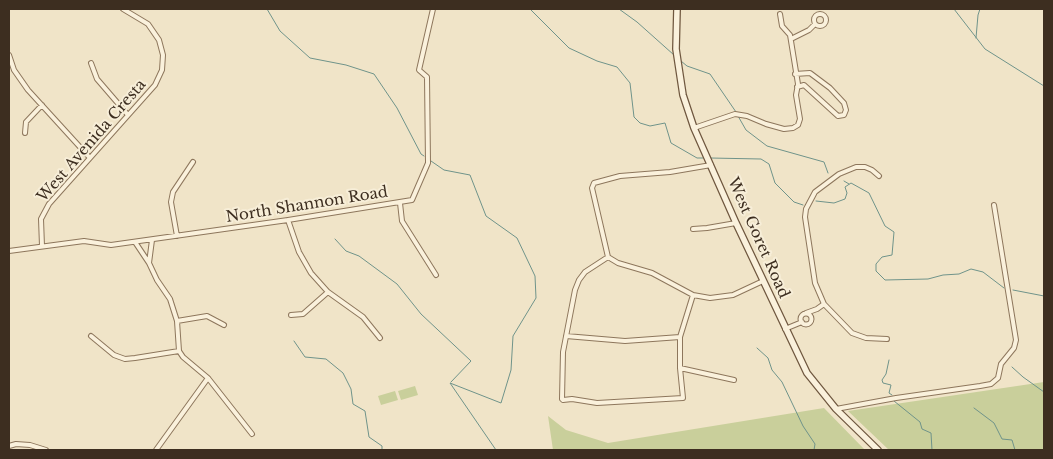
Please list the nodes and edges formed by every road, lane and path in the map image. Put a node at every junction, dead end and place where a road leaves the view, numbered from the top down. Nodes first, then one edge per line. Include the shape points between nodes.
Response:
1 (123, 9) edge
2 (433, 9) edge
3 (677, 9) edge
4 (780, 14) dead end
5 (815, 24) dead end
6 (791, 39) junction
7 (9, 55) edge
8 (91, 63) dead end
9 (795, 74) junction
10 (797, 87) junction
11 (42, 106) junction
12 (128, 115) junction
13 (694, 128) junction
14 (25, 133) dead end
15 (90, 158) junction
16 (193, 162) dead end
17 (711, 165) junction
18 (879, 176) dead end
19 (400, 203) junction
20 (994, 205) dead end
21 (288, 220) junction
22 (736, 222) junction
23 (693, 228) dead end
24 (177, 236) junction
25 (152, 240) junction
26 (135, 242) junction
27 (42, 246) junction
28 (9, 251) edge
29 (608, 257) junction
30 (149, 263) junction
31 (436, 275) dead end
32 (763, 281) junction
33 (328, 292) junction
34 (693, 295) junction
35 (824, 304) junction
36 (818, 309) junction
37 (806, 313) junction
38 (291, 316) dead end
39 (812, 319) junction
40 (177, 321) junction
41 (802, 322) junction
42 (224, 325) dead end
43 (785, 328) junction
44 (91, 336) dead end
45 (566, 336) junction
46 (680, 337) junction
47 (380, 338) dead end
48 (887, 340) dead end
49 (179, 351) junction
50 (680, 368) junction
51 (208, 378) junction
52 (734, 380) dead end
53 (836, 409) junction
54 (252, 434) dead end
55 (9, 446) edge
56 (46, 450) edge
57 (156, 450) edge
58 (878, 450) edge

1 - 12 street, West Avenida Cresta via 148,24 159,40 163,55 162,70 155,85
2 - 19 street, North Shannon Road via 419,70 427,78 428,163 412,200
3 - 13 street, West Goret Road via 678,70
4 - 6 street via 782,26
5 - 6 street
6 - 9 street
7 - 11 street via 14,70
8 - 12 street via 96,79
9 - 10 street
9 - 10 street via 810,73 830,88 844,103 844,115 838,116 804,85
10 - 13 street via 800,120 793,128 784,129 735,114
11 - 14 street via 26,122
11 - 15 street
12 - 15 street, West Avenida Cresta
13 - 17 street, West Goret Road
15 - 27 street, West Avenida Cresta via 49,204 41,219
16 - 24 street via 173,192 171,202
17 - 22 street, West Goret Road
17 - 29 street via 620,176 594,183 592,188
18 - 35 street via 865,167 847,170 815,192 808,204 805,218 815,283
19 - 21 street, North Shannon Road
19 - 31 street via 402,221
20 - 53 street via 1016,340 1014,348 1001,364 998,378 992,384
21 - 24 street, North Shannon Road
21 - 33 street via 299,252 311,273
22 - 23 street
22 - 32 street, West Goret Road
24 - 25 street, North Shannon Road
25 - 26 street, North Shannon Road
25 - 30 street
26 - 27 street, North Shannon Road via 111,245 84,241
26 - 30 street
27 - 28 street, North Shannon Road
29 - 34 street via 652,273
29 - 45 street via 585,272 579,280
30 - 40 street via 170,299
32 - 34 street via 733,296 710,298
32 - 43 street, West Goret Road
33 - 38 street via 303,314
33 - 47 street via 363,317
34 - 46 street
35 - 36 street
35 - 48 street via 852,333
36 - 37 street
36 - 39 street
37 - 39 street
37 - 41 street via 801,316
39 - 41 street via 807,324
40 - 42 street via 208,316
40 - 49 street
41 - 43 street
43 - 53 street, West Goret Road via 807,373
44 - 49 street via 114,355 124,358
45 - 46 street via 625,341
45 - 50 street via 562,399 597,403 683,398
46 - 50 street
49 - 51 street
50 - 52 street
51 - 54 street
51 - 57 street
53 - 58 street, West Goret Road
55 - 56 street via 30,445

